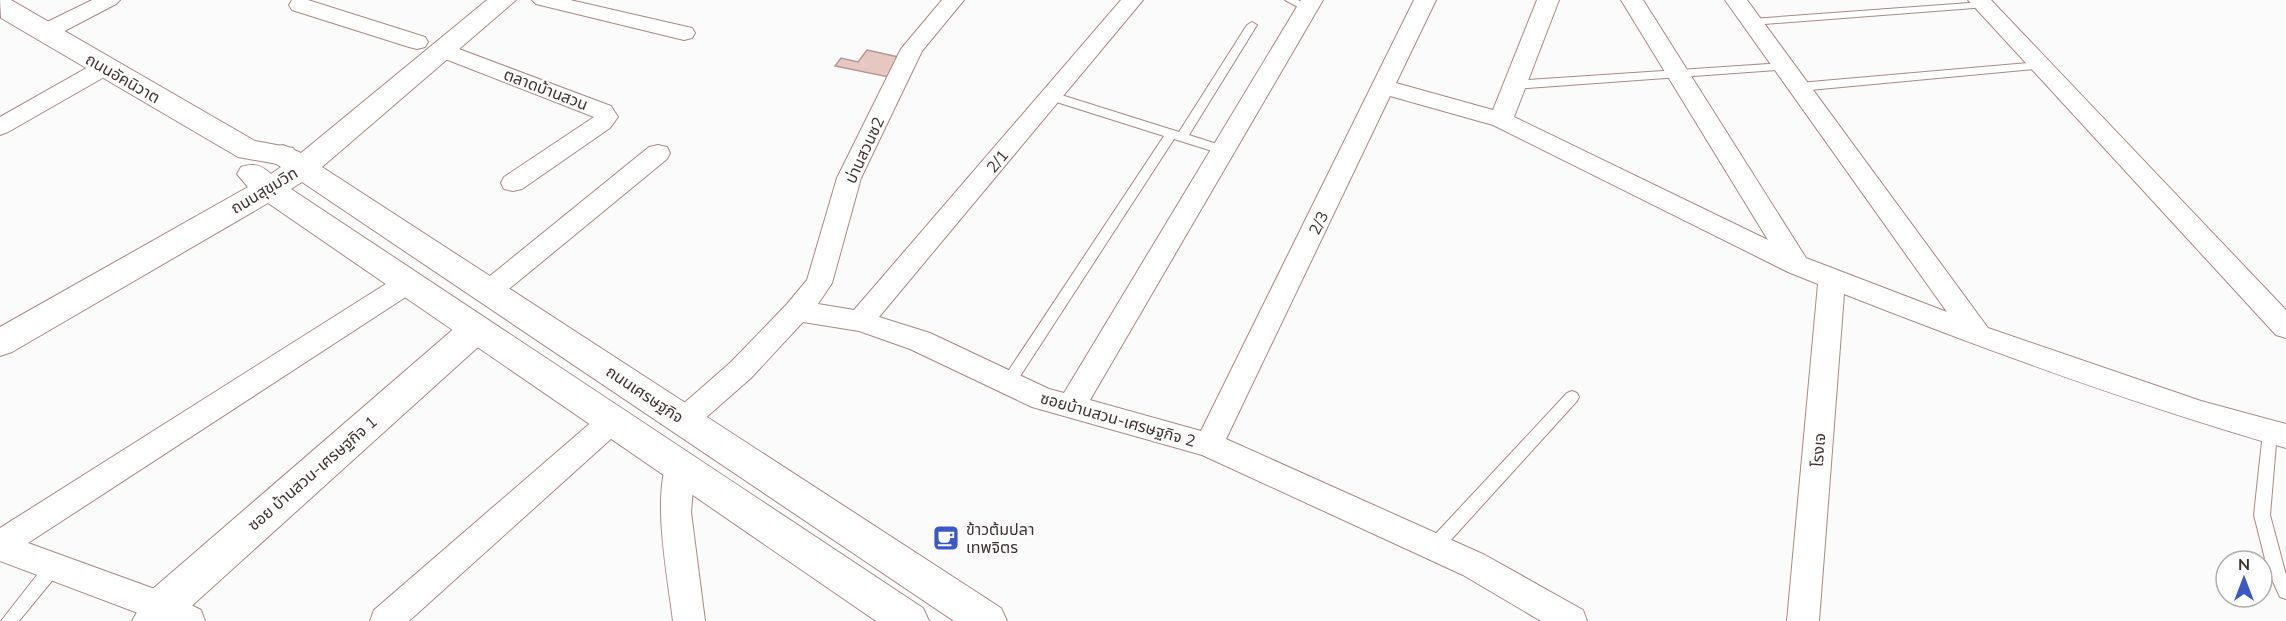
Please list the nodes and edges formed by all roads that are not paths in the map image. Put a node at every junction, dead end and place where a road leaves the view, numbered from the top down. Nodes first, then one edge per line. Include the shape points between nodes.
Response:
1 (109, 0) edge
2 (468, 0) edge
3 (503, 0) edge
4 (543, 0) edge
5 (954, 0) edge
6 (1132, 0) edge
7 (1425, 0) edge
8 (1548, 0) edge
9 (1632, 0) edge
10 (1736, 0) edge
11 (1981, 2) edge
12 (1303, 3) edge
13 (0, 4) edge
14 (300, 5) dead end
15 (1752, 22) junction
16 (1252, 25) dead end
17 (45, 32) junction
18 (684, 33) dead end
19 (430, 46) junction
20 (2041, 66) junction
21 (105, 67) junction
22 (1785, 67) junction
23 (1679, 75) junction
24 (1514, 86) junction
25 (1385, 87) junction
26 (1799, 87) junction
27 (1052, 96) junction
28 (1501, 120) junction
29 (0, 127) edge
30 (1176, 136) junction
31 (1222, 150) junction
32 (658, 153) dead end
33 (293, 161) junction
34 (256, 171) junction
35 (513, 183) dead end
36 (1797, 265) junction
37 (1832, 279) junction
38 (409, 282) junction
39 (489, 291) junction
40 (797, 311) junction
41 (0, 316) edge
42 (860, 321) junction
43 (2286, 328) edge
44 (476, 329) junction
45 (1978, 335) junction
46 (0, 343) edge
47 (1008, 383) junction
48 (1572, 397) dead end
49 (1071, 407) junction
50 (684, 420) junction
51 (612, 421) junction
52 (2278, 434) edge
53 (1209, 445) junction
54 (680, 466) junction
55 (0, 546) edge
56 (1434, 547) junction
57 (54, 566) junction
58 (2286, 592) edge
59 (168, 616) edge
60 (9, 621) edge
61 (386, 621) edge
62 (689, 621) edge
63 (909, 621) edge
64 (987, 621) edge
65 (1571, 621) edge
66 (1803, 621) edge

1 - 17 street
2 - 19 main road, ถนนสุขุมวิท
3 - 19 main road, ถนนสุขุมวิท
4 - 18 street
5 - 40 street, บ่านสวนซ2 via 912,49 849,178 819,283
6 - 27 street, 2/1
7 - 25 street, 2/3
8 - 24 street
9 - 23 street
10 - 15 street
11 - 15 lane
11 - 20 street
12 - 31 street
13 - 17 main road, ถนนอัคนิวาต
14 - 19 street
15 - 22 street
16 - 30 lane
17 - 21 main road, ถนนอัคนิวาต
19 - 33 main road, ถนนสุขุมวิท
19 - 35 street, ตลาดบ้านสวน via 603,111 606,117 602,123
20 - 26 lane
20 - 43 street
21 - 29 street
21 - 34 main road, ถนนอัคนิวาต
22 - 23 lane
22 - 26 street
23 - 24 lane
23 - 36 street
24 - 28 street
25 - 28 street
25 - 53 street, 2/3
26 - 45 street
27 - 30 lane
27 - 42 street, 2/1
28 - 36 street
30 - 31 lane
30 - 47 lane
31 - 49 street
32 - 39 street
33 - 34 main road, ถนนสุขุมวิท
33 - 34 main road, ถนนอัคนิวาต
33 - 39 main road, ถนนเศรษฐกิจ
34 - 38 main road
34 - 41 main road, ถนนสุขุมวิท
34 - 46 main road, ถนนสุขุมวิท
36 - 37 street
37 - 45 street
37 - 66 street, โรงเจ
38 - 44 main road
38 - 55 street
39 - 50 main road, ถนนเศรษฐกิจ
40 - 42 street, ซอยบ้านสวน-เศรษฐกิจ 2
40 - 50 street via 741,370
42 - 47 street, ซอยบ้านสวน-เศรษฐกิจ 2 via 920,340
44 - 51 main road
44 - 59 main road, ซอย บ้านสวน-เศรษฐกิจ 1
45 - 52 street via 2200,412
47 - 49 street, ซอยบ้านสวน-เศรษฐกิจ 2
48 - 56 lane
49 - 53 street, ซอยบ้านสวน-เศรษฐกิจ 2
50 - 64 main road, ถนนเศรษฐกิจ
51 - 54 main road
51 - 61 street
52 - 58 lane via 2262,515 2276,571
53 - 56 street, ซอยบ้านสวน-เศรษฐกิจ 2
54 - 62 street via 676,512
54 - 63 main road
55 - 57 street
56 - 65 street, ซอยบ้านสวน-เศรษฐกิจ 2 via 1474,565
57 - 59 street
57 - 60 lane

